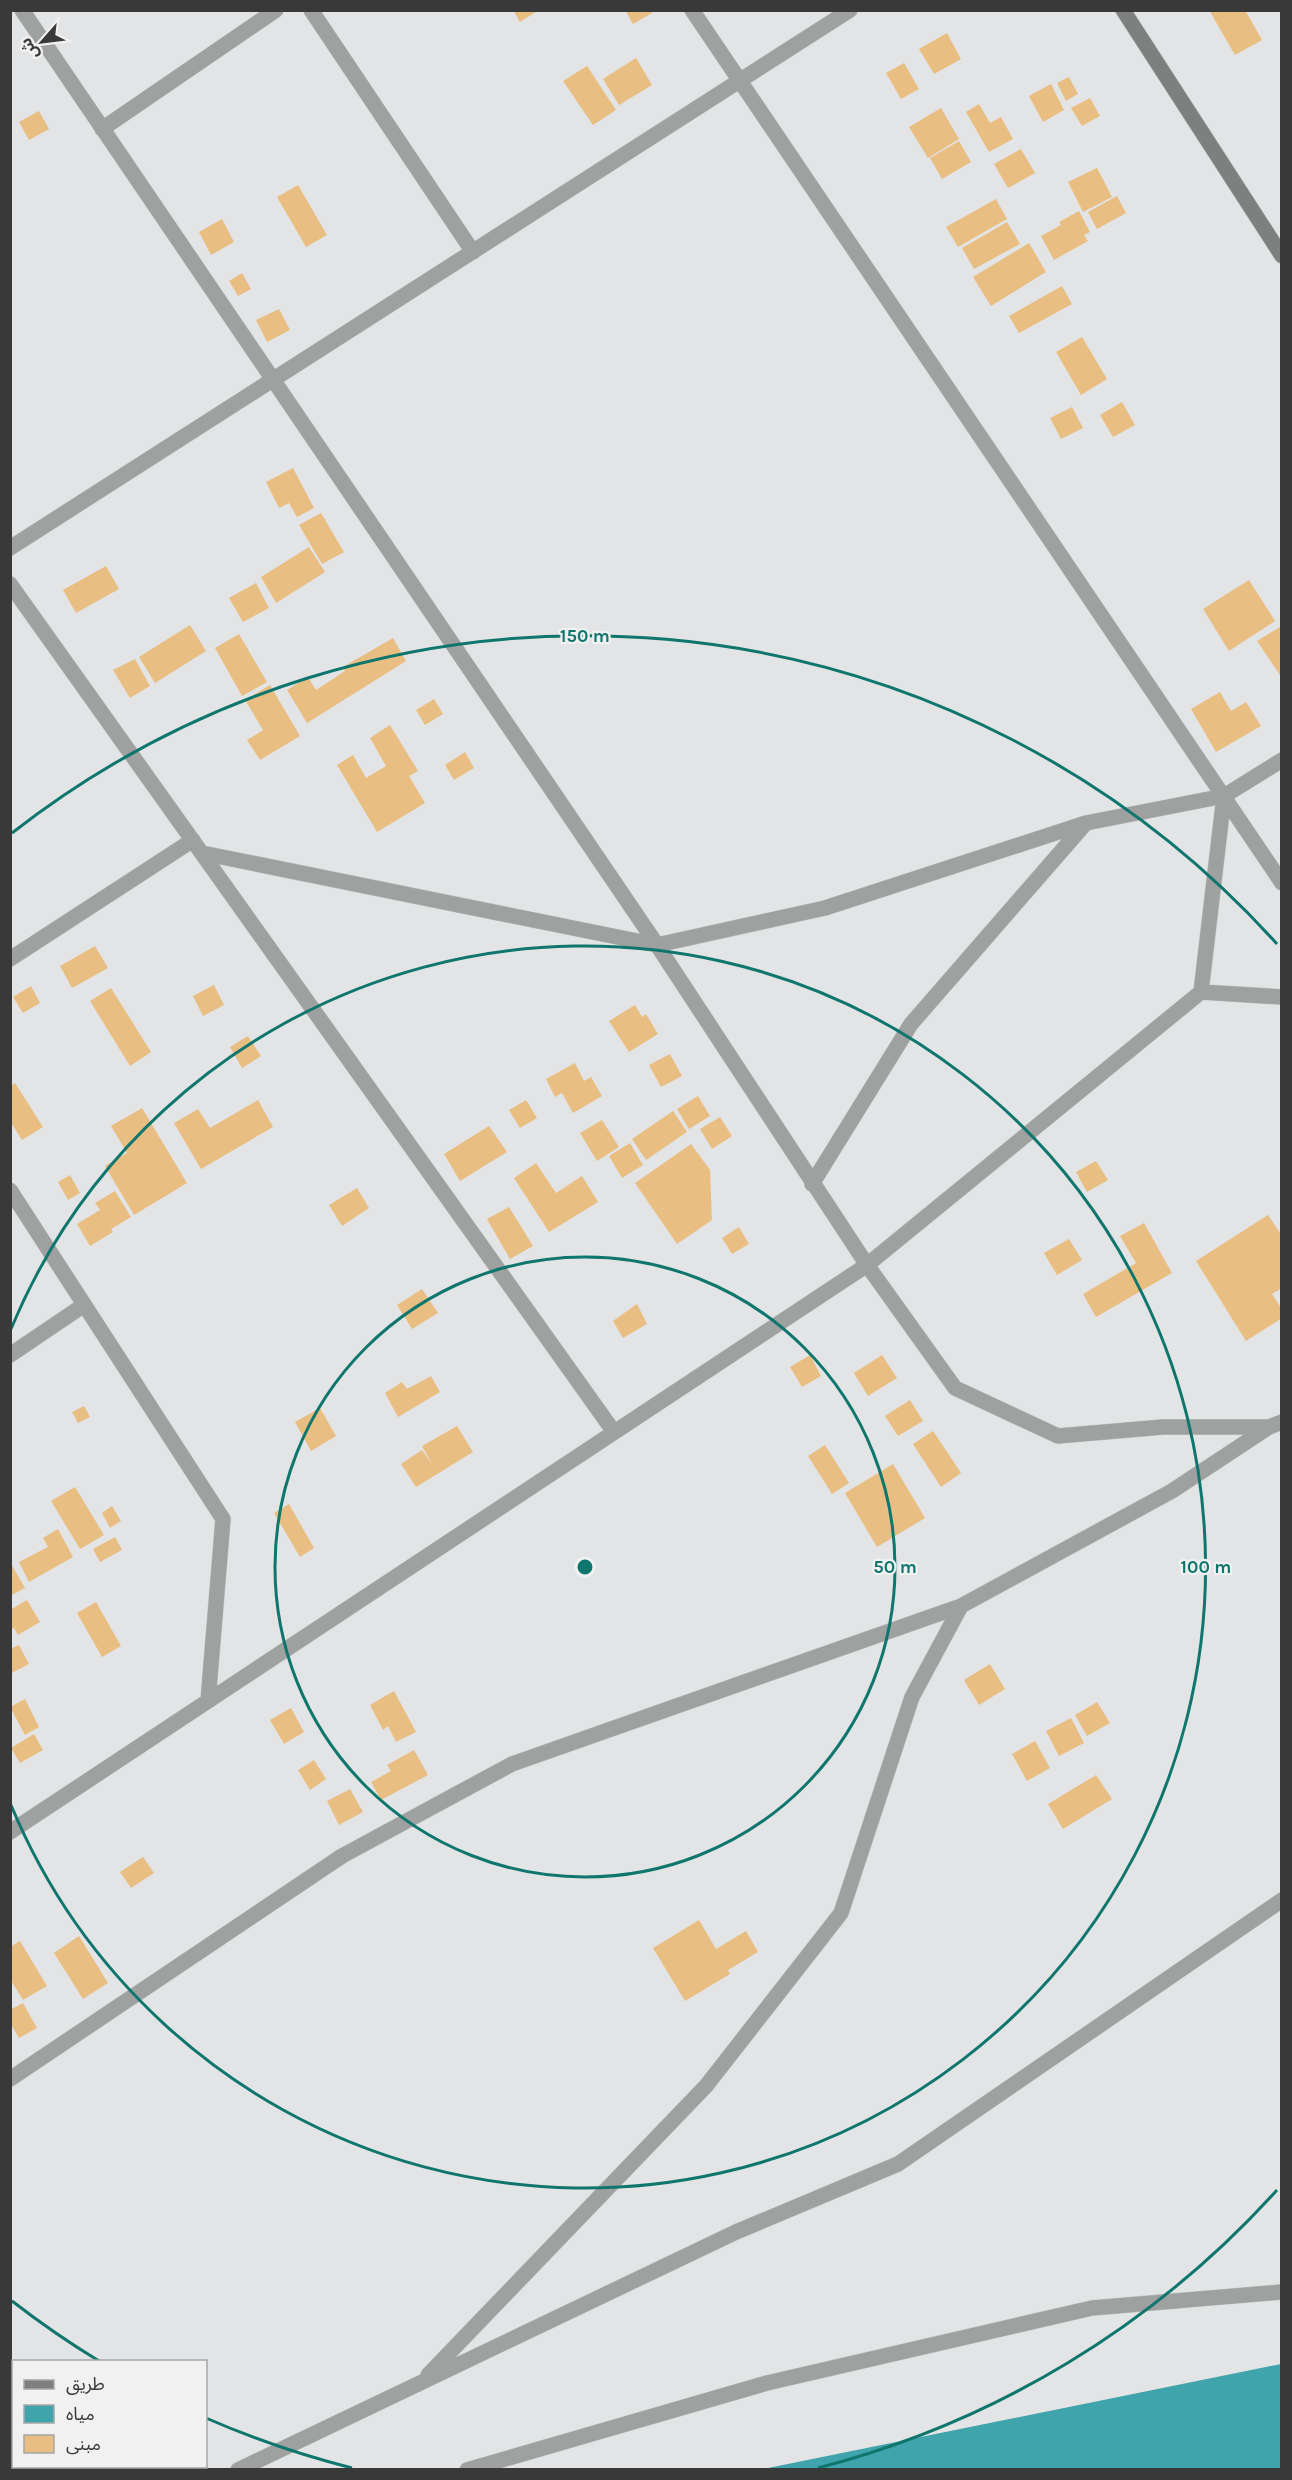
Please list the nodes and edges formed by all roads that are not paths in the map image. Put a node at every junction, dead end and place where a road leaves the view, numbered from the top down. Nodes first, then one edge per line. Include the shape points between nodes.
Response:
1 (22, 10) edge
2 (276, 10) edge
3 (311, 10) edge
4 (692, 10) edge
5 (850, 10) edge
6 (1123, 10) edge
7 (740, 81) junction
8 (102, 129) junction
9 (473, 252) junction
10 (1281, 256) edge
11 (273, 380) junction
12 (10, 548) edge
13 (10, 584) edge
14 (1281, 760) edge
15 (1224, 796) junction
16 (1086, 823) junction
17 (193, 840) junction
18 (202, 853) junction
19 (1281, 883) edge
20 (657, 945) junction
21 (10, 959) edge
22 (1201, 992) junction
23 (1281, 997) edge
24 (812, 1184) junction
25 (10, 1190) edge
26 (867, 1265) junction
27 (84, 1305) junction
28 (10, 1355) edge
29 (1275, 1424) edge
30 (614, 1432) junction
31 (961, 1606) junction
32 (208, 1701) junction
33 (10, 1832) edge
34 (1281, 1900) edge
35 (10, 2079) edge
36 (1281, 2292) edge
37 (421, 2382) junction
38 (238, 2469) edge
39 (467, 2469) edge

1 - 8 street
2 - 8 street
3 - 9 street
4 - 7 street
5 - 7 street
6 - 10 street
7 - 9 street
7 - 15 street
8 - 11 street
9 - 11 street
11 - 12 street
11 - 20 street
13 - 17 street
14 - 15 street
15 - 16 street
15 - 19 street
15 - 22 street
16 - 20 street via 825,908
16 - 24 street via 911,1024
17 - 18 street
17 - 21 street
18 - 20 street
18 - 30 street
20 - 24 street
22 - 23 street
22 - 26 street
24 - 26 street
25 - 27 street
26 - 29 street via 955,1388 1058,1436 1163,1427
26 - 30 street
27 - 28 street
27 - 32 street via 223,1519
29 - 31 street via 1172,1491
30 - 32 street
31 - 35 street via 512,1764 342,1856
31 - 37 street via 912,1697 841,1913 706,2086
32 - 33 street
34 - 37 street via 898,2164 736,2232
36 - 39 street via 1092,2308 767,2383
37 - 38 street

